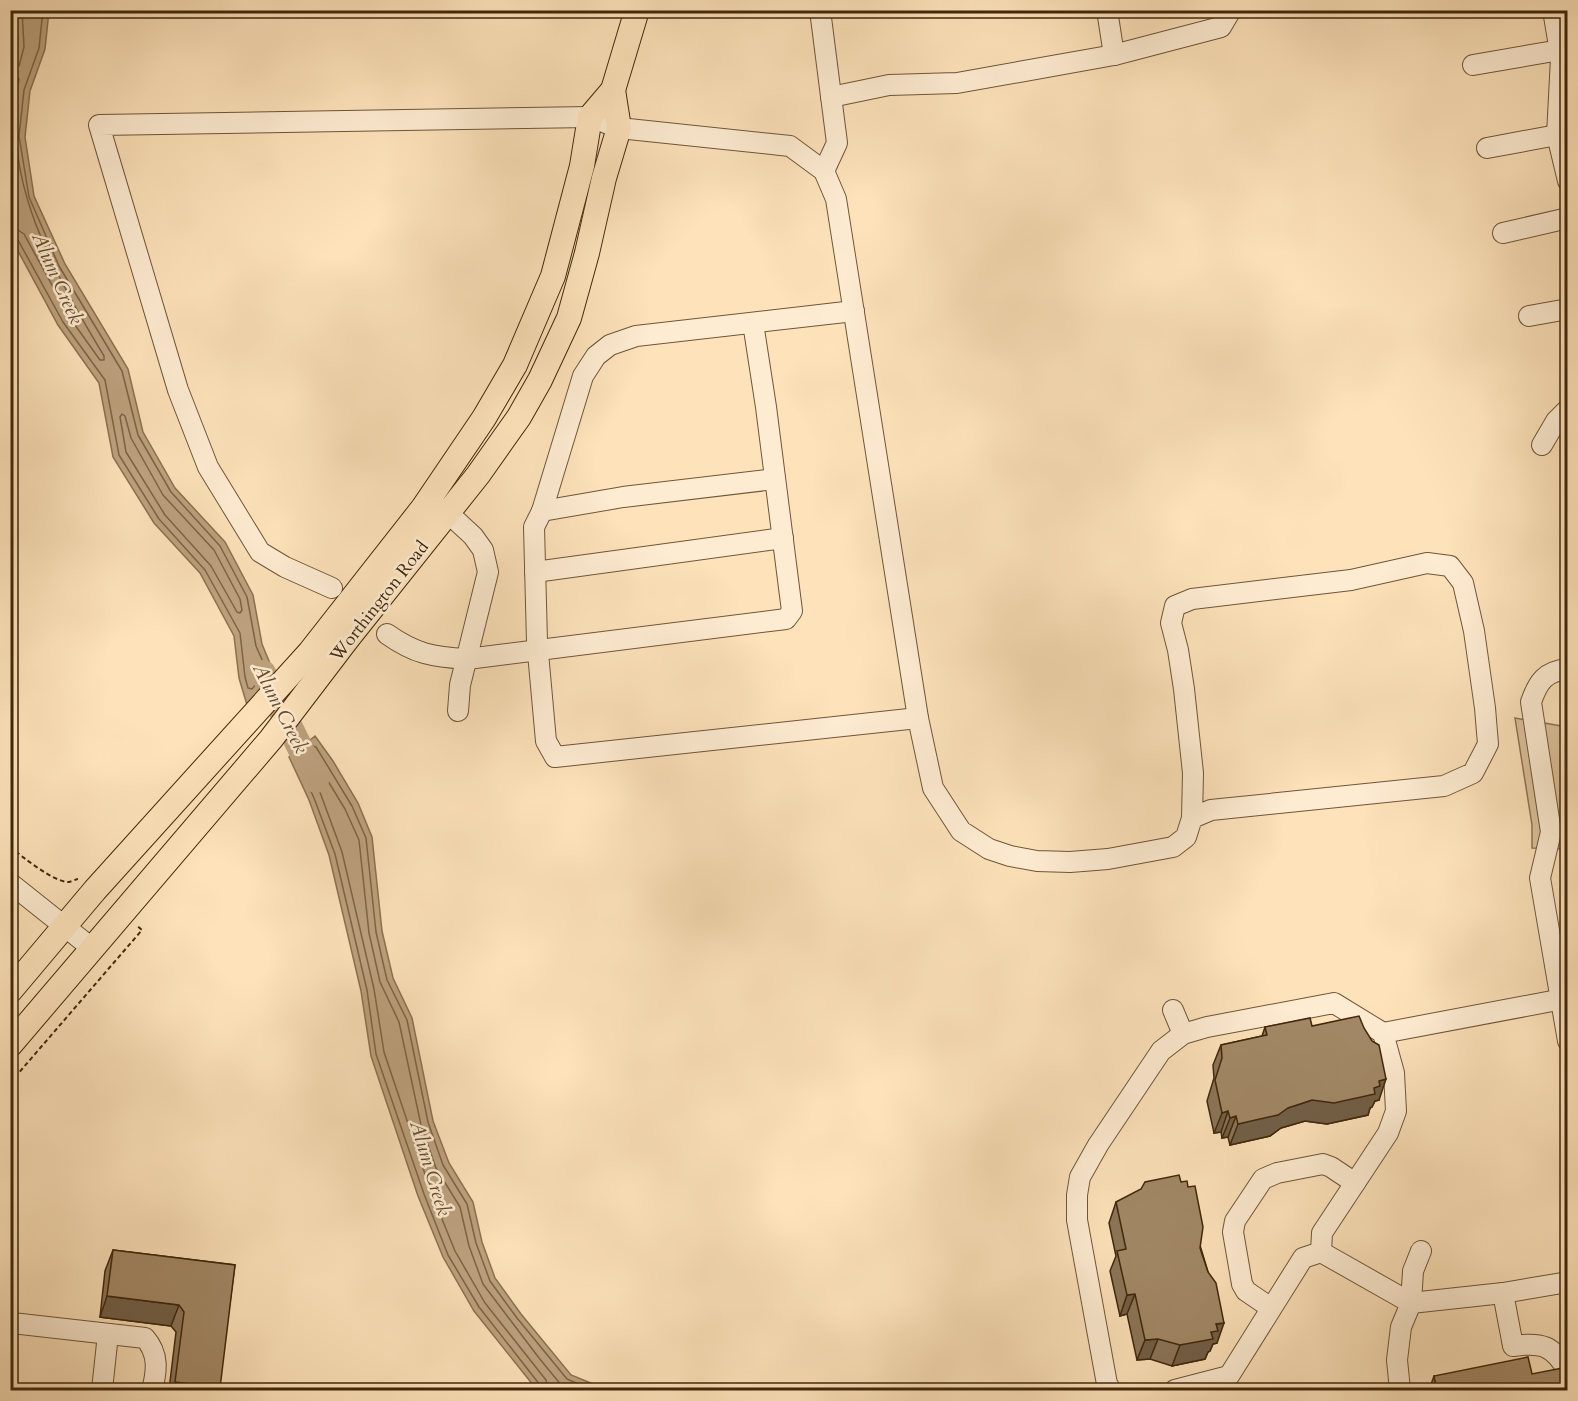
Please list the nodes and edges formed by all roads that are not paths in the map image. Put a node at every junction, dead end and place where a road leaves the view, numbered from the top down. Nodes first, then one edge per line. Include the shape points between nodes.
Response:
1 (637, 10) edge
2 (820, 10) edge
3 (1107, 10) edge
4 (1231, 10) edge
5 (1554, 10) edge
6 (1560, 50) junction
7 (1114, 55) junction
8 (1473, 65) dead end
9 (613, 90) junction
10 (831, 97) junction
11 (590, 117) junction
12 (619, 128) junction
13 (1557, 135) junction
14 (1487, 148) dead end
15 (824, 171) junction
16 (1568, 181) edge
17 (1568, 218) edge
18 (1503, 233) dead end
19 (1568, 309) edge
20 (854, 311) junction
21 (1529, 316) dead end
22 (753, 323) junction
23 (1568, 409) edge
24 (1542, 445) dead end
25 (776, 479) junction
26 (437, 507) junction
27 (542, 511) junction
28 (783, 538) junction
29 (535, 572) junction
30 (332, 588) dead end
31 (387, 634) dead end
32 (538, 651) junction
33 (467, 659) junction
34 (1568, 669) edge
35 (458, 711) dead end
36 (918, 718) junction
37 (1192, 818) junction
38 (10, 883) edge
39 (64, 926) junction
40 (93, 949) junction
41 (10, 991) edge
42 (1564, 999) edge
43 (1173, 1010) dead end
44 (1383, 1033) junction
45 (1183, 1034) junction
46 (1568, 1041) edge
47 (10, 1045) edge
48 (1355, 1183) junction
49 (1421, 1251) dead end
50 (1321, 1252) junction
51 (1568, 1282) edge
52 (1503, 1293) junction
53 (1411, 1303) junction
54 (1271, 1308) junction
55 (12, 1323) dead end
56 (108, 1334) junction
57 (1568, 1371) edge
58 (102, 1390) edge
59 (152, 1390) edge
60 (1112, 1390) edge
61 (1175, 1390) edge
62 (1400, 1390) edge

1 - 9 main road, Worthington Road
2 - 10 street
3 - 7 street
4 - 7 street via 1221,27
5 - 6 street
6 - 8 street
6 - 13 street
7 - 10 street via 957,83 890,85
9 - 11 main road, Worthington Road
9 - 12 main road, Worthington Road
10 - 15 street via 837,143
11 - 12 street
11 - 26 main road, Worthington Road via 582,165 553,276 515,365
11 - 30 street via 99,125 178,390 207,467 260,552
12 - 15 street via 790,146
12 - 26 main road, Worthington Road via 569,318 540,380 498,449
13 - 14 street
13 - 16 street
15 - 20 street via 836,199
17 - 18 street
19 - 21 street
20 - 22 street
20 - 36 street
22 - 25 street
22 - 27 street via 636,336 610,345 596,356 583,376
23 - 24 street
25 - 27 street
25 - 28 street
26 - 33 street via 473,536 483,550 488,572
26 - 39 main road, Worthington Road
26 - 40 main road, Worthington Road via 324,672
27 - 29 street via 534,527
28 - 29 street
28 - 32 street via 792,611 786,619
29 - 32 street
31 - 33 street via 424,654
32 - 33 street
32 - 36 street via 546,741 555,757
33 - 35 street
34 - 42 street via 1548,674 1537,685 1532,702 1551,832 1540,878
36 - 37 street via 933,788 961,831 989,849 1037,861 1108,859 1173,847 1186,837
37 - 37 street via 1211,810 1444,786 1473,773 1488,744 1485,708 1463,583 1450,566 1427,563 1351,579 1192,599 1175,606 1171,623 1184,689 1193,773
38 - 39 street
39 - 40 street
39 - 41 main road, Worthington Road
40 - 47 main road, Worthington Road
42 - 44 street
42 - 46 street
43 - 45 street
44 - 45 street via 1334,1003
44 - 48 street via 1394,1073 1396,1111 1388,1132
45 - 60 street via 1161,1051 1080,1177 1077,1220 1107,1384
48 - 50 street via 1322,1233
48 - 54 street via 1323,1164 1263,1179 1235,1221 1233,1232 1242,1284
49 - 53 street via 1413,1271
50 - 53 street
50 - 54 street via 1303,1258
51 - 52 street
52 - 53 street
52 - 57 street via 1513,1346 1531,1343 1548,1347
53 - 62 street via 1401,1327 1397,1360
54 - 61 street via 1229,1376
55 - 56 street
56 - 58 street
56 - 59 street via 145,1338 153,1347 157,1359

